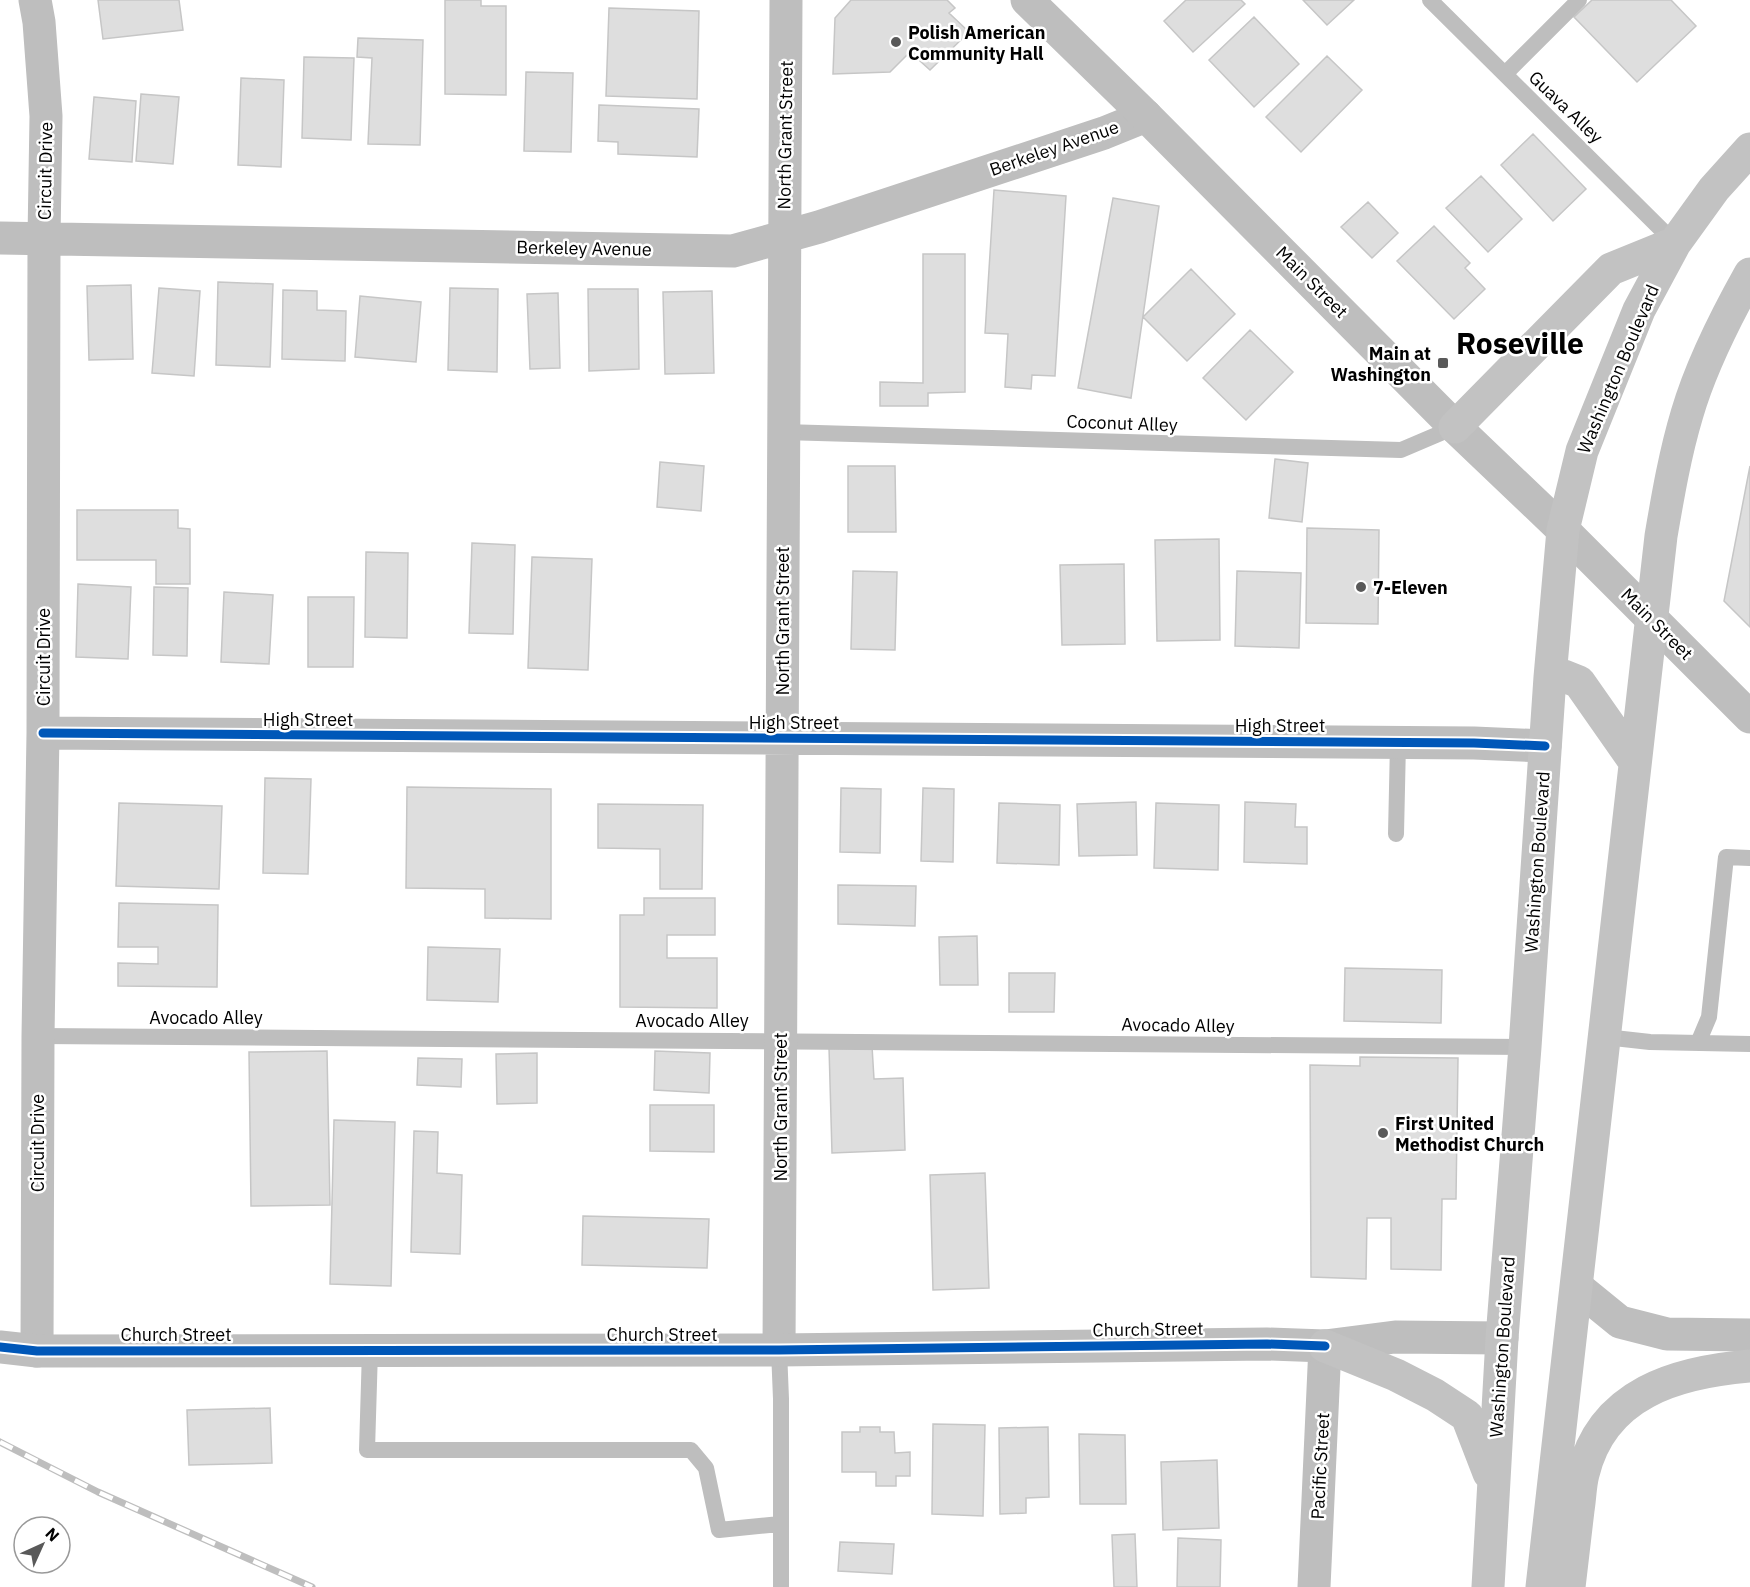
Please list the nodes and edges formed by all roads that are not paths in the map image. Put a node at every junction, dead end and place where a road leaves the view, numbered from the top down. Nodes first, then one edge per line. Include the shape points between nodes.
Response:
1 (35, 0) edge
2 (786, 0) edge
3 (1027, 0) edge
4 (1579, 0) edge
5 (1434, 1) edge
6 (1505, 74) junction
7 (1146, 116) junction
8 (1750, 149) edge
9 (784, 237) junction
10 (0, 238) edge
11 (44, 238) junction
12 (1675, 243) junction
13 (1745, 295) edge
14 (1455, 426) junction
15 (783, 432) junction
16 (1563, 530) junction
17 (1650, 616) junction
18 (1550, 677) junction
19 (1750, 717) edge
20 (43, 733) junction
21 (782, 739) junction
22 (1398, 743) junction
23 (1545, 746) junction
24 (1635, 762) junction
25 (1396, 834) dead end
26 (1750, 858) edge
27 (38, 1036) junction
28 (1605, 1037) junction
29 (781, 1040) junction
30 (1698, 1043) junction
31 (1750, 1044) edge
32 (1525, 1047) junction
33 (1577, 1287) junction
34 (1750, 1335) edge
35 (1502, 1338) junction
36 (1325, 1346) junction
37 (0, 1347) edge
38 (370, 1350) junction
39 (779, 1350) junction
40 (37, 1351) junction
41 (1750, 1366) edge
42 (1493, 1483) junction
43 (780, 1524) junction
44 (781, 1587) edge
45 (1314, 1587) edge
46 (1488, 1587) edge
47 (1542, 1587) edge
48 (1569, 1587) edge

1 - 11 street, Circuit Drive via 46,116
2 - 9 street, North Grant Street
3 - 7 street, Main Street
4 - 6 lane
5 - 6 lane, Guava Alley
6 - 12 lane, Guava Alley
7 - 9 street, Berkeley Avenue
7 - 14 street, Main Street
8 - 12 main road, Washington Boulevard via 1714,189
9 - 11 street, Berkeley Avenue via 733,251
9 - 15 street, North Grant Street
10 - 11 street, Berkeley Avenue
11 - 20 street, Circuit Drive
12 - 14 main road via 1611,269
12 - 16 main road, Washington Boulevard via 1638,310 1610,379 1579,461
13 - 17 main road via 1688,412 1671,474
14 - 15 lane, Coconut Alley via 1401,450
14 - 16 street, Main Street
15 - 21 street, North Grant Street
16 - 17 street, Main Street
16 - 18 main road, Washington Boulevard
17 - 19 street, Main Street
17 - 24 main road
18 - 23 main road, Washington Boulevard
18 - 24 main road via 1564,676 1579,682
20 - 21 street, High Street
20 - 27 street, Circuit Drive
21 - 22 street, High Street
21 - 29 street, North Grant Street
22 - 23 street, High Street
22 - 25 lane
23 - 32 main road, Washington Boulevard
24 - 28 main road
26 - 30 lane via 1726,856 1709,1017
27 - 29 lane, Avocado Alley
27 - 40 street, Circuit Drive
28 - 30 lane
28 - 33 main road
29 - 32 lane, Avocado Alley
29 - 39 street, North Grant Street
30 - 31 lane
32 - 35 main road, Washington Boulevard
33 - 34 street via 1620,1322 1667,1334
33 - 47 main road
35 - 36 street, Church Street via 1395,1336
35 - 42 main road, Washington Boulevard
36 - 39 street, Church Street
36 - 42 main road via 1405,1380 1467,1416
36 - 45 street, Pacific Street
37 - 40 street, Church Street
38 - 39 street, Church Street
38 - 40 street, Church Street
38 - 43 lane via 367,1450 691,1450 706,1468 719,1530
39 - 43 lane
41 - 48 main road via 1712,1369 1659,1386 1634,1399 1605,1425 1583,1474
42 - 46 main road, Washington Boulevard
43 - 44 lane

